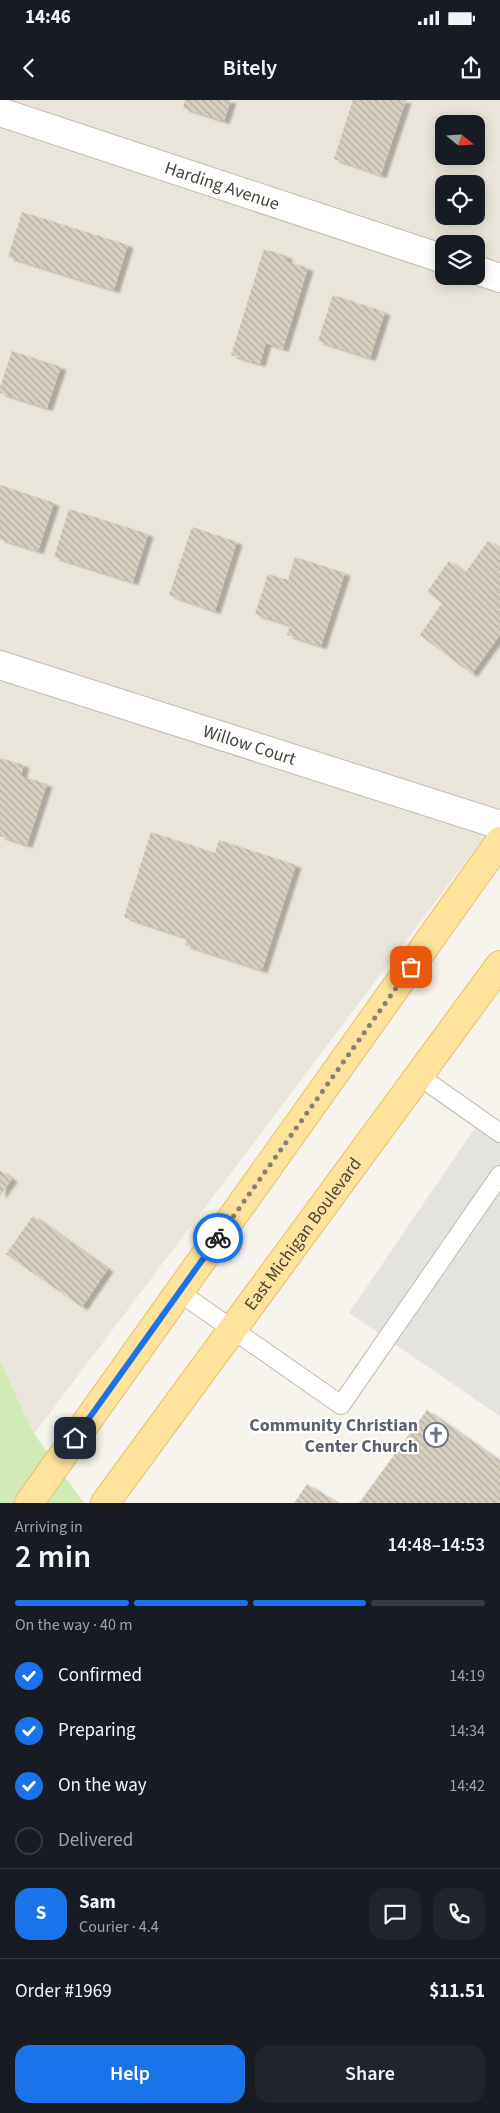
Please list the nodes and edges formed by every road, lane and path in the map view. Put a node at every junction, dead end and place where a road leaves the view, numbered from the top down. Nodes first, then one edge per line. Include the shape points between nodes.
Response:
1 (0, 112) edge
2 (435, 256) edge
3 (485, 273) edge
4 (500, 278) edge
5 (0, 665) edge
6 (500, 825) edge
7 (500, 841) edge
8 (500, 966) edge
9 (419, 1076) junction
10 (500, 1133) edge
11 (500, 1175) edge
12 (179, 1292) junction
13 (232, 1330) junction
14 (29, 1503) edge
15 (105, 1503) edge

1 - 2 street, Harding Avenue
3 - 4 street
5 - 6 street, Willow Court
7 - 12 main road
8 - 9 main road, East Michigan Boulevard
9 - 10 lane
9 - 13 main road, East Michigan Boulevard
11 - 13 lane via 341,1405
12 - 13 lane
12 - 14 main road
13 - 15 main road, East Michigan Boulevard

